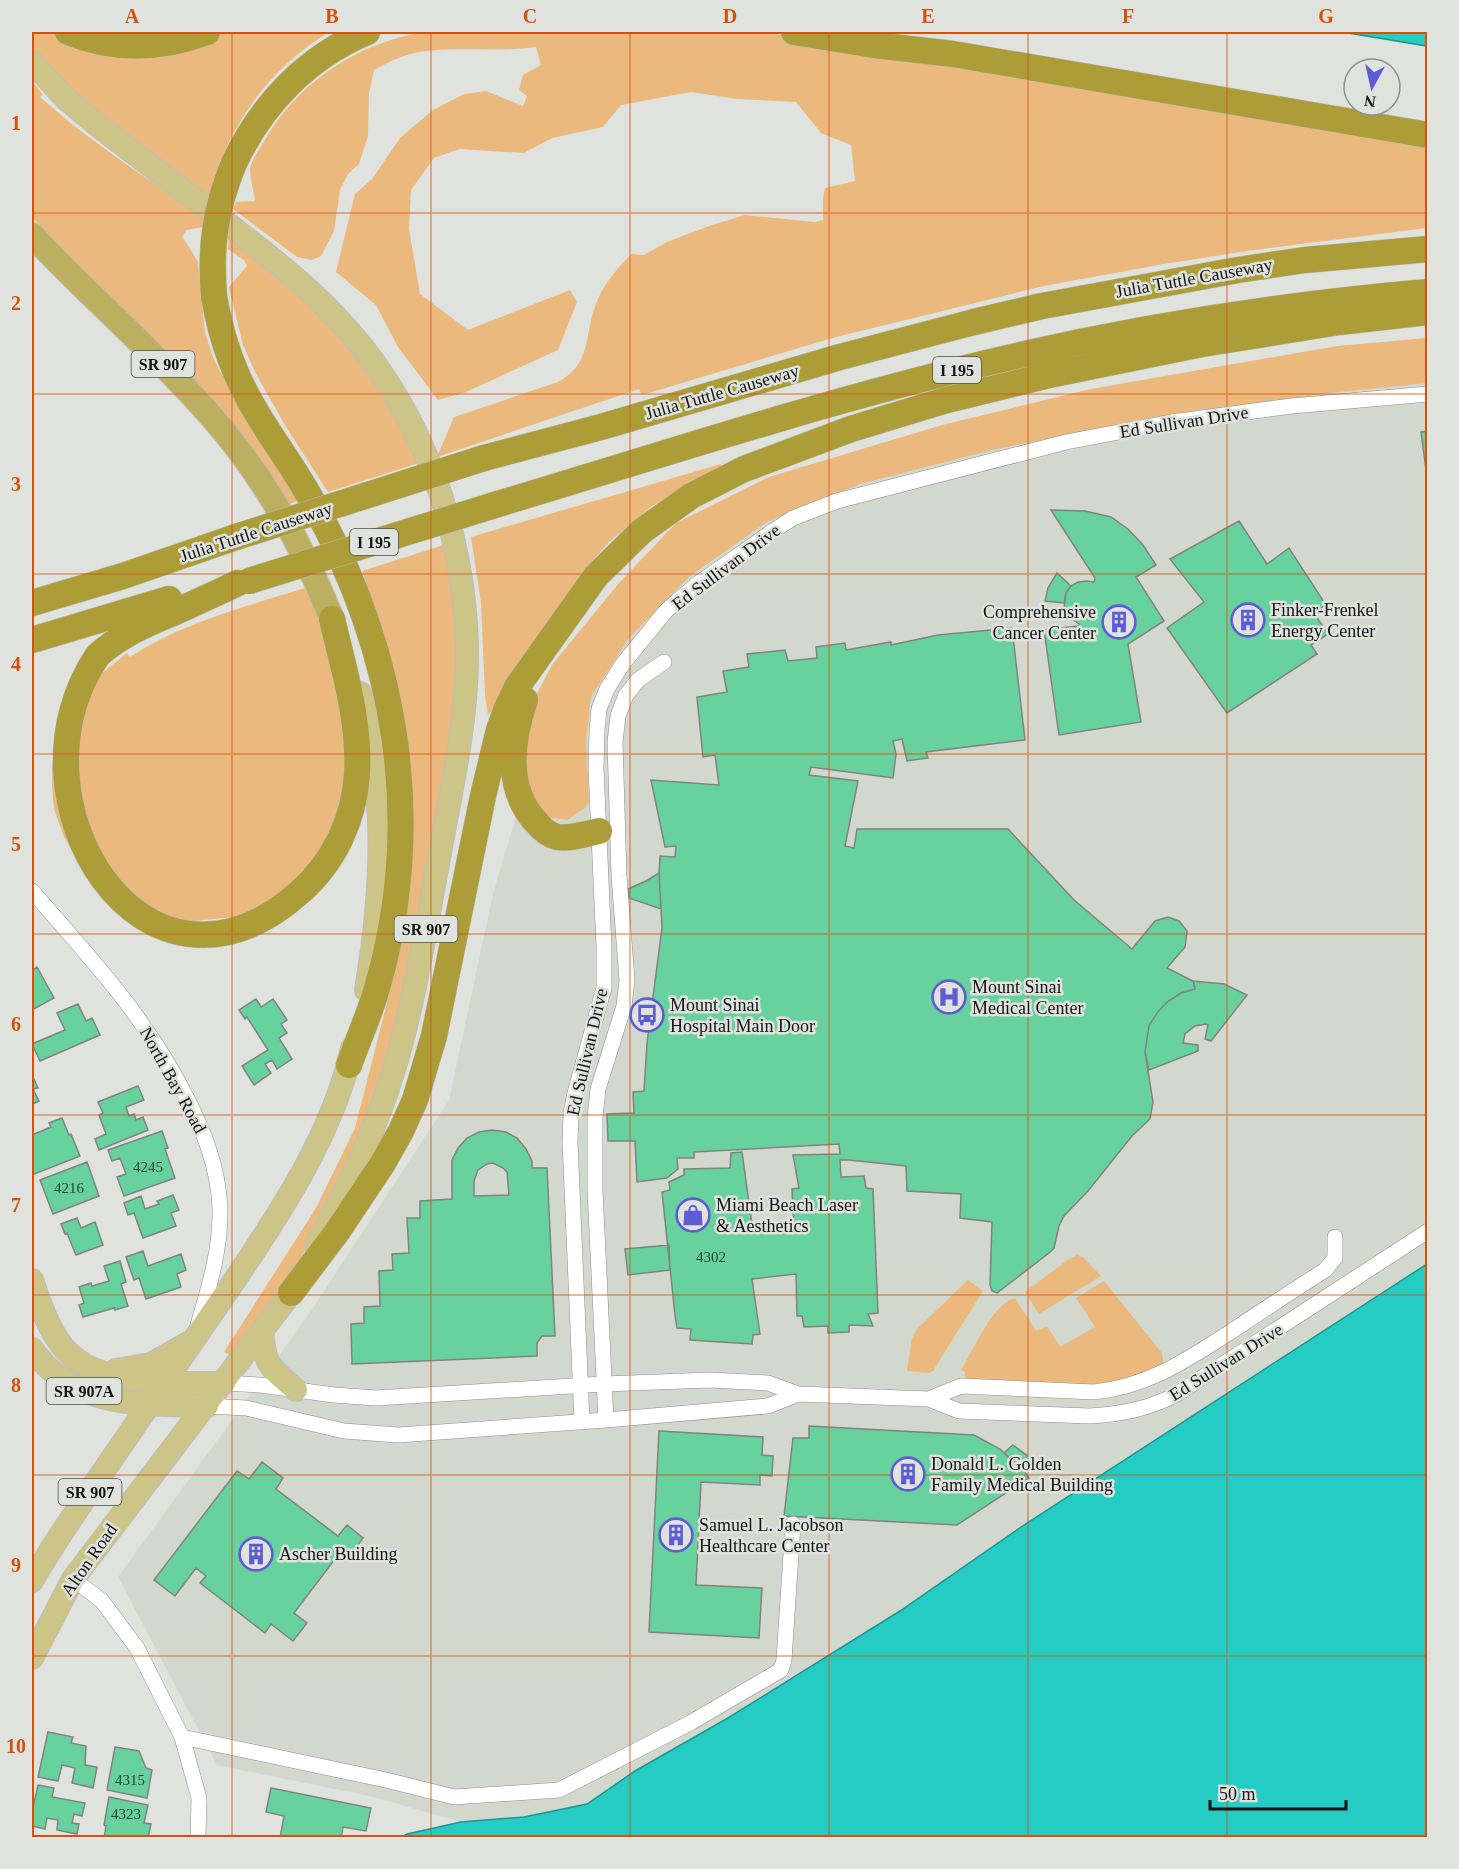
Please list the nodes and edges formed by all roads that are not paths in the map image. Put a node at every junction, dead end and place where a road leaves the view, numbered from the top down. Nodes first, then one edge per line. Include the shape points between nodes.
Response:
1 (68, 32) edge
2 (207, 32) edge
3 (367, 32) edge
4 (794, 32) edge
5 (856, 32) edge
6 (952, 54) junction
7 (32, 62) edge
8 (1428, 135) edge
9 (32, 235) edge
10 (1428, 249) edge
11 (1428, 292) edge
12 (1428, 312) edge
13 (1428, 394) edge
14 (244, 582) junction
15 (32, 603) edge
16 (332, 619) junction
17 (32, 640) edge
18 (544, 652) junction
19 (664, 662) dead end
20 (47, 726) dead end
21 (599, 831) junction
22 (79, 883) dead end
23 (32, 891) edge
24 (349, 1065) junction
25 (1428, 1231) edge
26 (1335, 1237) dead end
27 (32, 1281) edge
28 (291, 1293) junction
29 (262, 1331) junction
30 (194, 1339) junction
31 (32, 1349) edge
32 (1180, 1364) junction
33 (104, 1372) junction
34 (1209, 1374) junction
35 (166, 1382) junction
36 (224, 1383) junction
37 (604, 1384) junction
38 (581, 1385) junction
39 (296, 1390) junction
40 (1064, 1392) junction
41 (798, 1394) junction
42 (929, 1399) junction
43 (150, 1404) junction
44 (207, 1406) junction
45 (1077, 1416) junction
46 (606, 1420) junction
47 (582, 1422) junction
48 (793, 1524) dead end
49 (73, 1579) junction
50 (32, 1581) edge
51 (32, 1658) edge
52 (182, 1737) junction
53 (198, 1838) edge

1 - 2 highway via 91,40 134,46 176,41
3 - 24 highway, bridge via 317,60 283,88 255,123 225,184 212,253 214,297 225,343 245,392 310,497 349,575 375,647 392,718 400,797 395,893 377,990
4 - 6 highway
5 - 6 highway
6 - 8 highway
7 - 28 main road, SR 907 via 65,99 293,275 363,348 399,401 424,452 447,515 460,572 467,662 462,724 408,1017 387,1092 366,1144
9 - 16 highway, SR 907 via 183,386 238,449 293,535
10 - 15 highway, Julia Tuttle Causeway / I 195, bridge via 1238,270 974,322 484,458
11 - 14 highway, I 195, bridge via 1212,318 994,361 833,404
12 - 18 highway via 1278,331 1048,375 934,404 776,456 717,481 642,531 596,576
13 - 21 street, Ed Sullivan Drive via 1206,417 1116,432 907,481 793,518 677,601 614,676 597,719
14 - 17 highway, I 195 via 172,598
14 - 20 highway via 116,641 82,670
16 - 22 highway via 356,727 356,792 335,850 307,886 274,913 255,922 233,930 187,934 149,927 128,918
16 - 24 main road, SR 907 via 353,665 364,707 376,772 380,826 376,924
18 - 21 highway via 521,711 514,762 517,791 530,817 551,836 571,837
18 - 28 highway via 517,687 499,730 434,1035 415,1100 383,1163
19 - 37 street, Ed Sullivan Drive via 631,687 621,706 615,742 627,980 624,1006 598,1089 595,1118
21 - 38 street, Ed Sullivan Drive via 604,988 579,1075 570,1142
23 - 30 street, North Bay Road via 150,1033 206,1139 218,1189 219,1228 214,1267
24 - 30 main road, SR 907 via 328,1119 285,1201
25 - 34 street, Ed Sullivan Drive
26 - 32 street, Ed Sullivan Drive via 1335,1258 1329,1266
27 - 33 main road, SR 907A via 54,1334 66,1350 77,1360
28 - 29 main road, SR 907
29 - 36 main road, SR 907
29 - 39 main road via 268,1364
30 - 33 main road via 151,1364
30 - 35 main road, SR 907
31 - 43 main road, SR 907A via 52,1372 76,1388 108,1400
32 - 34 street
32 - 40 street, Ed Sullivan Drive via 1127,1387
33 - 35 main road, SR 907A via 136,1381
34 - 45 street, Ed Sullivan Drive via 1145,1408
35 - 36 main road, SR 907A
35 - 43 main road, Alton Road / SR 907
36 - 39 street, Ed Sullivan Drive
36 - 44 main road, Alton Road / SR 907
37 - 38 street, Ed Sullivan Drive
37 - 41 street, Ed Sullivan Drive via 710,1380 768,1383
37 - 46 street, Ed Sullivan Drive
38 - 39 street, Ed Sullivan Drive via 376,1398
38 - 47 street, Ed Sullivan Drive
40 - 42 street, Ed Sullivan Drive via 961,1386
40 - 45 street
41 - 42 street, Ed Sullivan Drive
41 - 46 street, Ed Sullivan Drive via 768,1406
42 - 45 street, Ed Sullivan Drive via 959,1411
43 - 44 main road, SR 907A
43 - 50 main road, Alton Road / SR 907
44 - 47 street, Ed Sullivan Drive via 246,1408 369,1434
44 - 49 main road, Alton Road / SR 907
46 - 47 street, Ed Sullivan Drive
48 - 52 street via 781,1670 690,1723 559,1790 454,1797
49 - 51 main road, Alton Road / SR 907
49 - 52 street via 102,1601 137,1648
52 - 53 street via 199,1798

